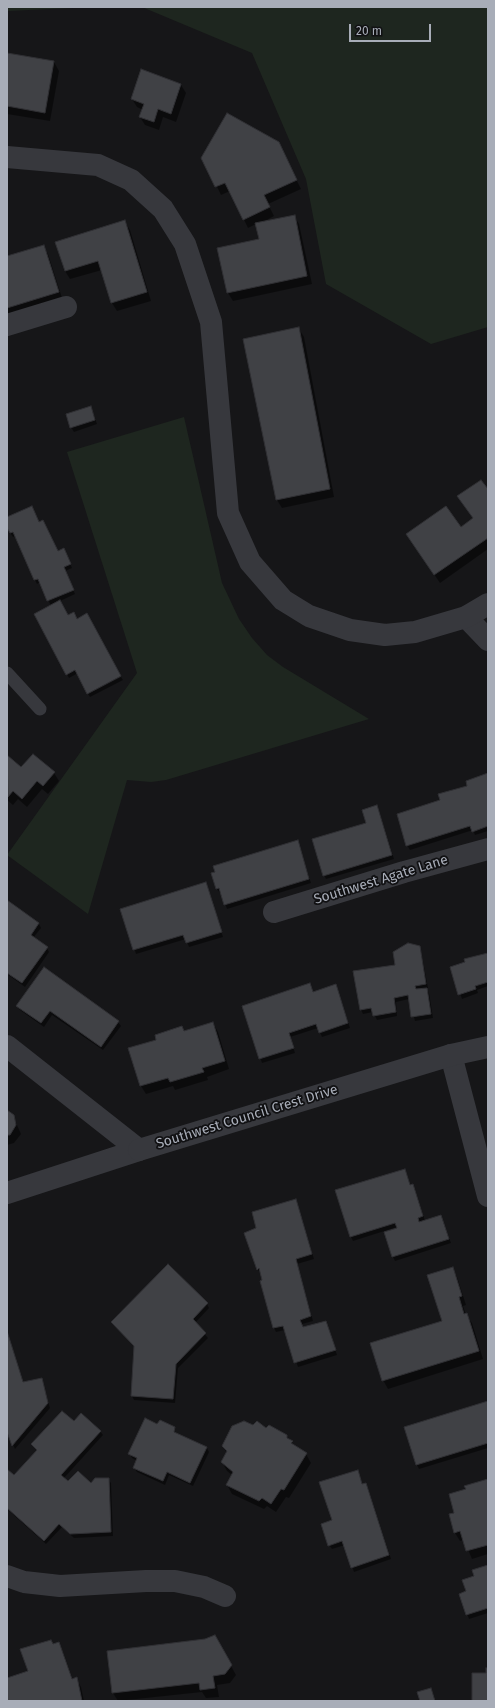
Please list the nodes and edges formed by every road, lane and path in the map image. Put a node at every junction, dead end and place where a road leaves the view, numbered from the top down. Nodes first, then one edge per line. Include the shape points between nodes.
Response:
1 (7, 158) edge
2 (66, 307) dead end
3 (7, 325) edge
4 (488, 604) edge
5 (466, 617) junction
6 (488, 640) edge
7 (7, 673) edge
8 (40, 709) dead end
9 (488, 849) edge
10 (274, 912) dead end
11 (7, 1046) edge
12 (488, 1047) edge
13 (451, 1055) junction
14 (139, 1150) junction
15 (7, 1193) edge
16 (488, 1196) edge
17 (7, 1576) edge
18 (225, 1596) dead end

1 - 5 street via 98,165 130,180 163,209 185,244 211,322 228,513 250,562 283,600 309,616 350,630 385,635 415,632
2 - 3 street
4 - 5 street
5 - 6 street
7 - 8 lane
9 - 10 street, Southwest Agate Lane
11 - 14 street
12 - 13 street, Southwest Council Crest Drive
13 - 14 street, Southwest Council Crest Drive
13 - 16 street
14 - 15 street, Southwest Council Crest Drive
17 - 18 street via 24,1582 60,1586 146,1580 175,1581 204,1587

